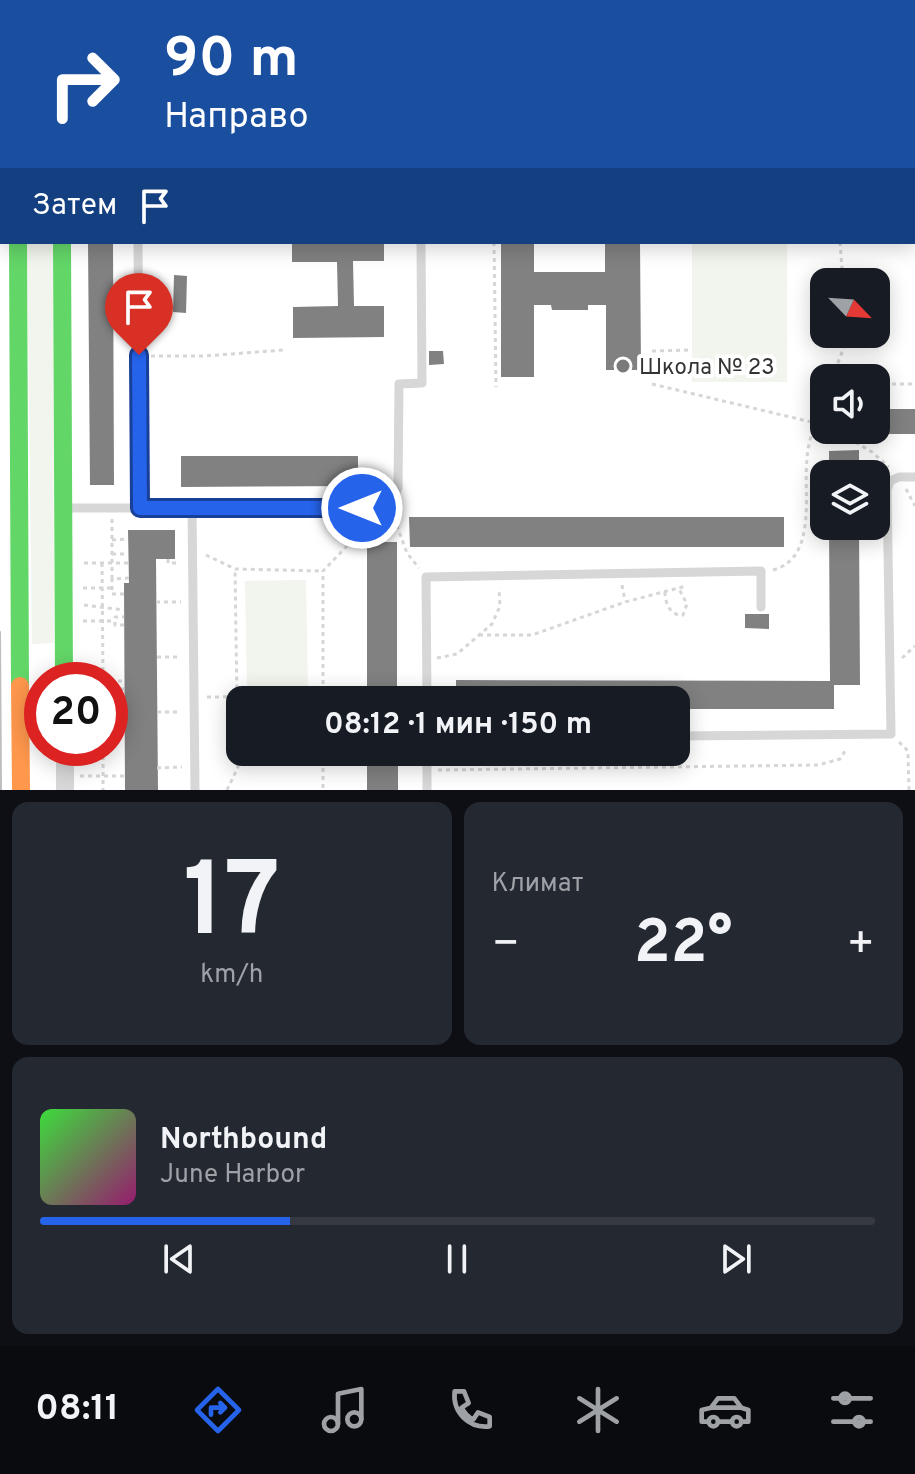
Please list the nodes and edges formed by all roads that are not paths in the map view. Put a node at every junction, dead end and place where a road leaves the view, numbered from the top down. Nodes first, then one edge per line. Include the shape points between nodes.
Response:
1 (18, 244) edge
2 (62, 244) edge
3 (138, 244) edge
4 (421, 244) edge
5 (915, 477) edge
6 (63, 508) junction
7 (140, 508) junction
8 (192, 508) junction
9 (761, 607) dead end
10 (64, 662) edge
11 (427, 686) edge
12 (690, 736) edge
13 (427, 766) edge
14 (21, 790) edge
15 (195, 790) edge
16 (427, 790) edge

1 - 14 main road
2 - 6 main road
3 - 7 lane
4 - 8 lane via 422,383 399,384 398,488 392,503 384,508
5 - 12 lane via 890,481 887,490 891,734
6 - 7 lane
6 - 10 main road
7 - 8 lane
8 - 15 lane
9 - 11 lane via 761,571 426,577
13 - 16 lane

